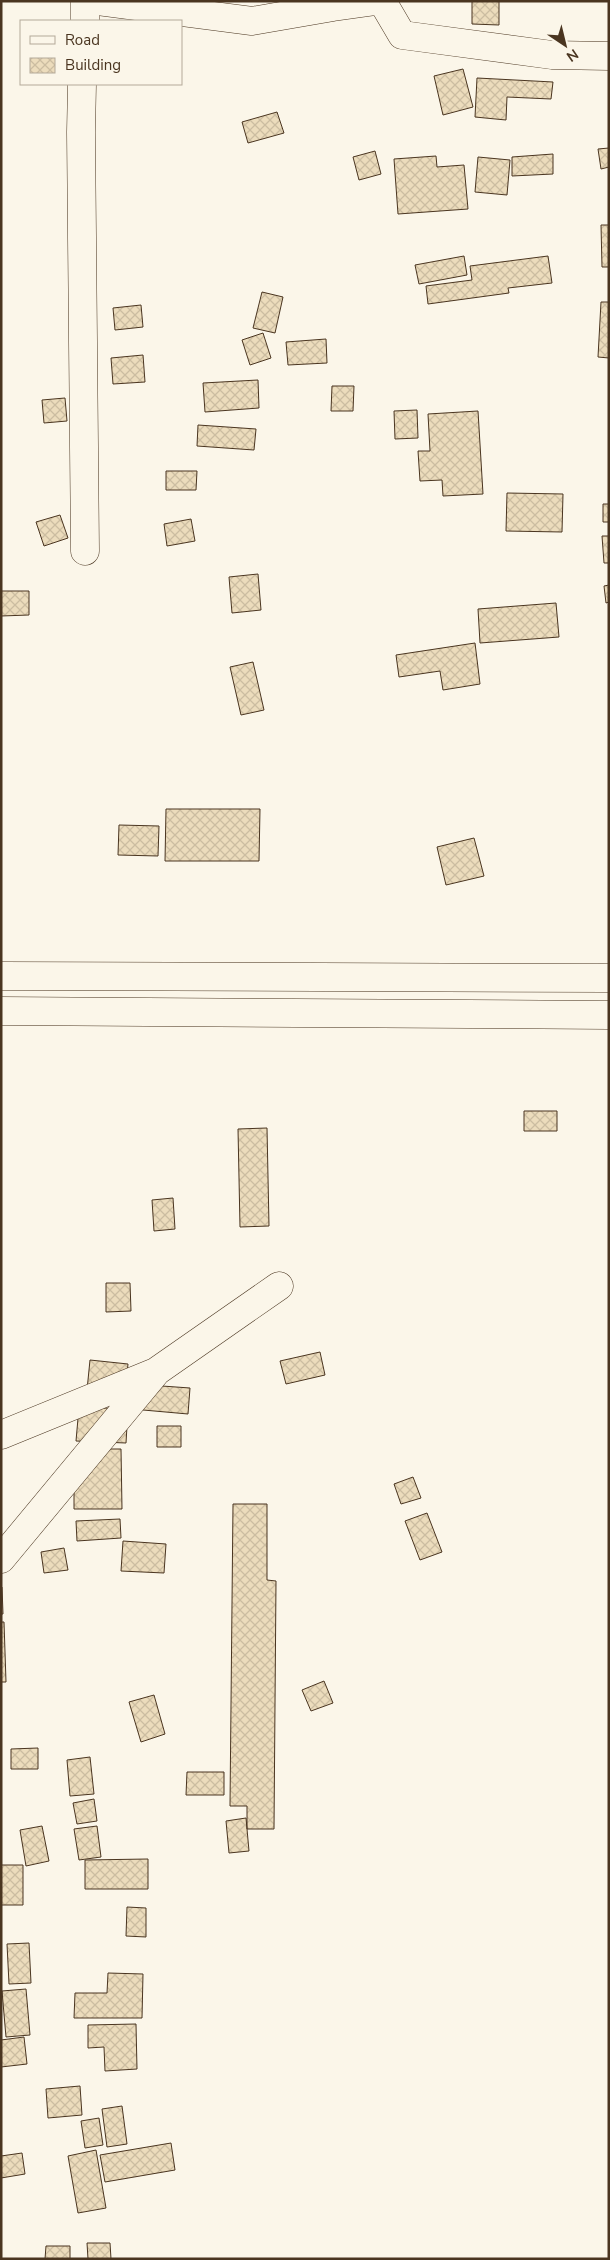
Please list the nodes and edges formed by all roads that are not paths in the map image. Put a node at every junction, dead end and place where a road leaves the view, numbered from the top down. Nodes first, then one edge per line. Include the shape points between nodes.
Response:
1 (86, 1) edge
2 (98, 1) edge
3 (376, 1) edge
4 (382, 1) edge
5 (333, 4) edge
6 (85, 20) edge
7 (609, 56) edge
8 (82, 85) edge
9 (85, 551) dead end
10 (1, 976) edge
11 (609, 978) edge
12 (1, 1011) edge
13 (609, 1015) edge
14 (279, 1286) dead end
15 (157, 1371) junction
16 (1, 1435) edge
17 (1, 1558) edge

1 - 6 street
2 - 5 street via 252,21
3 - 5 street
4 - 7 street via 402,35 552,55
8 - 9 street
10 - 11 street
12 - 13 street
14 - 15 street
15 - 16 street
15 - 17 street

